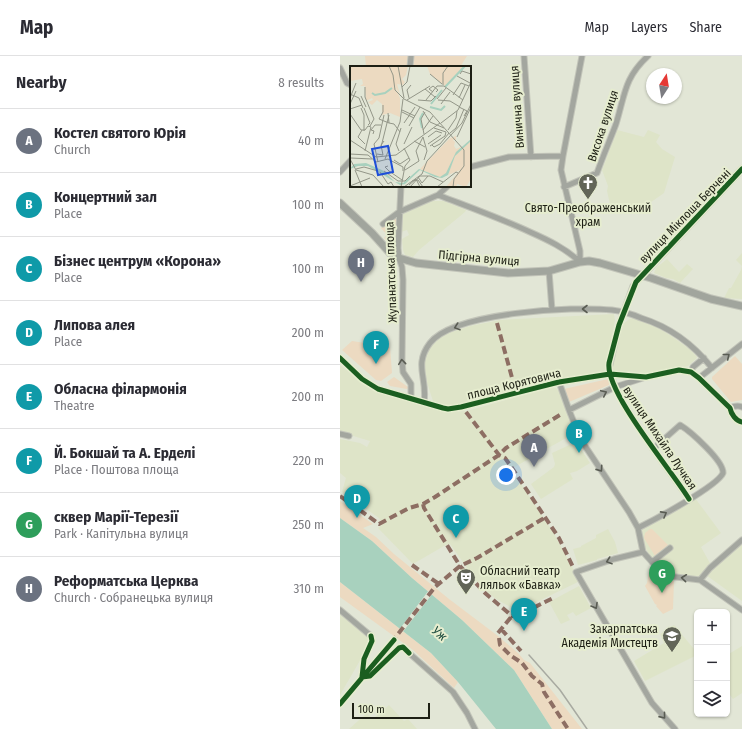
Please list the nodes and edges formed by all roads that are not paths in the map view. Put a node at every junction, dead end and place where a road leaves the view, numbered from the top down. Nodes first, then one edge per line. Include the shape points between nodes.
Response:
1 (411, 56) edge
2 (524, 56) edge
3 (582, 56) edge
4 (648, 56) edge
5 (410, 66) edge
6 (340, 68) edge
7 (350, 85) edge
8 (563, 156) junction
9 (531, 157) junction
10 (350, 161) edge
11 (471, 167) edge
12 (742, 169) edge
13 (340, 172) edge
14 (401, 187) edge
15 (447, 187) edge
16 (564, 187) junction
17 (438, 195) junction
18 (340, 203) edge
19 (400, 212) junction
20 (383, 224) dead end
21 (399, 258) junction
22 (580, 262) junction
23 (548, 271) junction
24 (642, 276) junction
25 (742, 306) edge
26 (552, 310) junction
27 (624, 313) junction
28 (742, 344) edge
29 (340, 358) edge
30 (704, 358) junction
31 (712, 368) junction
32 (691, 372) junction
33 (610, 374) junction
34 (646, 377) junction
35 (699, 378) junction
36 (559, 382) junction
37 (615, 387) junction
38 (411, 398) junction
39 (424, 402) junction
40 (730, 408) junction
41 (742, 408) edge
42 (569, 410) junction
43 (742, 422) edge
44 (340, 434) edge
45 (349, 436) dead end
46 (653, 449) junction
47 (689, 499) junction
48 (638, 528) junction
49 (742, 540) edge
50 (670, 548) dead end
51 (643, 552) junction
52 (652, 562) junction
53 (700, 580) junction
54 (340, 610) edge
55 (742, 610) edge
56 (371, 636) dead end
57 (409, 653) dead end
58 (475, 729) edge
59 (675, 729) edge

1 - 5 street
2 - 9 street, Винична вулиця
3 - 8 street
4 - 16 street, Висока вулиця via 628,80 614,129 597,172
6 - 7 street via 346,83
8 - 9 street
8 - 16 street via 561,170
9 - 11 street via 509,157
10 - 13 street
12 - 24 street, вулиця Міклоша Берчені
14 - 19 street
15 - 17 street
16 - 22 street via 580,252
17 - 19 street
17 - 22 street via 551,241 570,252
18 - 21 main road via 390,253
19 - 20 street, Жупанатська площа
19 - 21 street, Жупанатська площа
21 - 23 main road, Підгірна вулиця via 416,263 495,272
38 -> 21 street, Жупанатська площа via 411,384 403,372 403,270
22 - 23 main road, Підгірна вулиця
22 - 24 main road, Підгірна вулиця via 600,263
23 - 26 street
24 - 25 main road, Підгірна вулиця via 711,299
24 - 27 street via 633,286
27 -> 26 street via 607,309
26 -> 39 street via 496,316 442,333 428,345 422,360
27 - 30 street via 671,330
27 - 33 street via 609,363
31 -> 28 street
29 - 38 street via 362,379 378,389
30 - 31 street
30 - 32 street
31 - 35 street
32 - 34 street, площа Корятовича via 679,370
32 - 35 street
33 - 34 street, площа Корятовича
33 - 36 street, площа Корятовича
33 - 37 street
34 - 37 street, площа Корятовича
35 - 40 street
36 - 39 street, площа Корятовича via 452,408
36 - 42 street, площа Корятовича
42 -> 37 street, площа Корятовича
37 - 46 street, вулиця Михайла Лучкая
38 - 39 street
40 - 41 street
40 - 43 street via 737,421
42 -> 48 street via 586,450
44 - 45 street
46 - 47 street, вулиця Михайла Лучкая
46 - 47 street via 680,425 717,460 723,470 722,476
48 -> 47 street
48 - 51 street
49 - 53 street
50 - 52 street
51 - 52 street
51 -> 59 street via 576,572 652,702
53 -> 52 street via 668,576
53 - 55 street
54 - 56 street
57 - 58 street via 453,692

